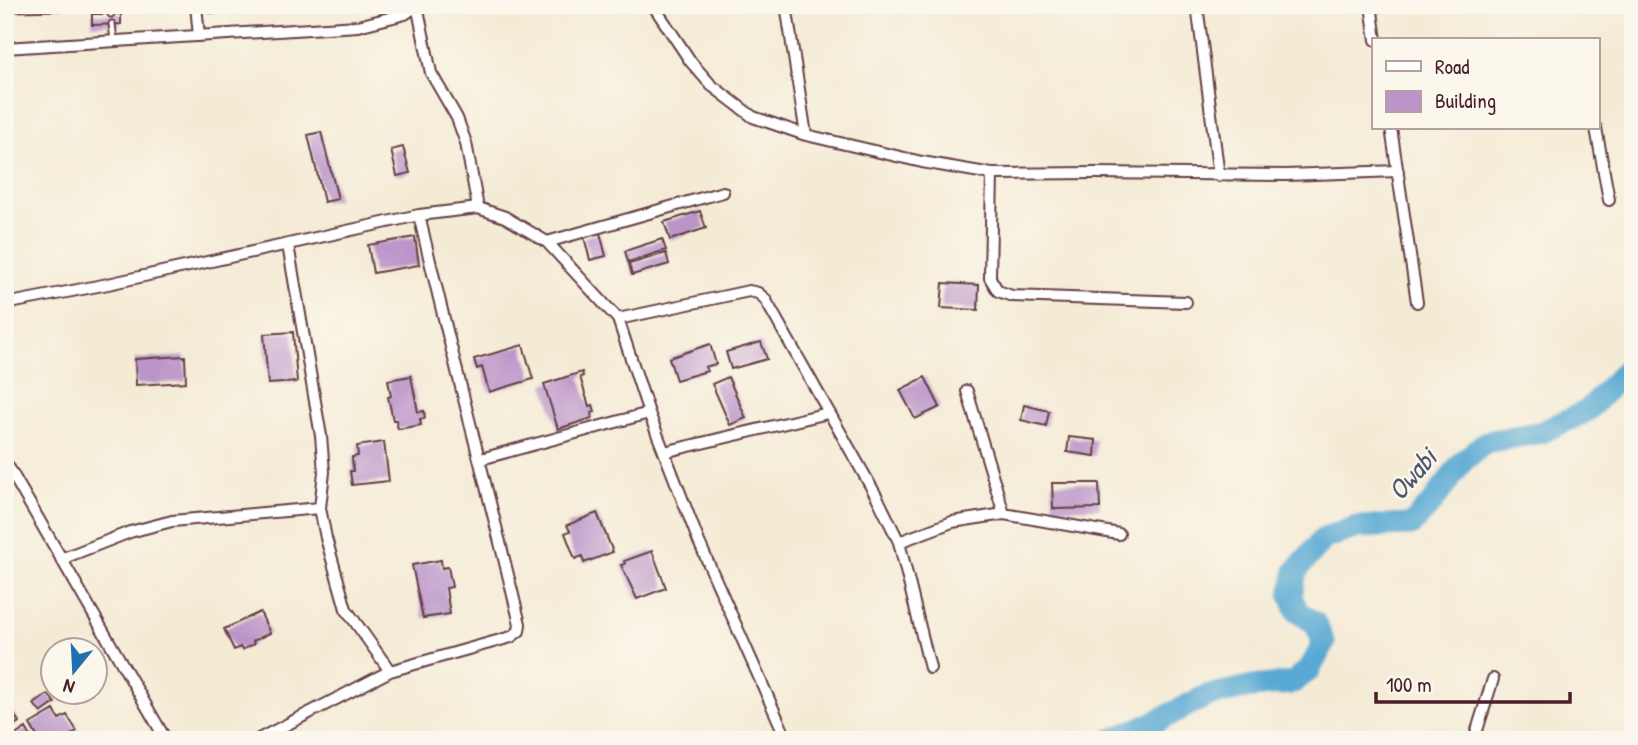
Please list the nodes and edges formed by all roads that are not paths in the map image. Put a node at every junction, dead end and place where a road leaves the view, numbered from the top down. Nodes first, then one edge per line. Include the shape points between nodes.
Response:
1 (196, 5) edge
2 (653, 5) edge
3 (786, 5) edge
4 (1197, 5) edge
5 (1371, 5) edge
6 (418, 6) edge
7 (16, 8) dead end
8 (111, 14) dead end
9 (112, 24) dead end
10 (199, 37) junction
11 (1376, 38) edge
12 (114, 41) junction
13 (5, 48) edge
14 (1391, 130) edge
15 (1596, 130) edge
16 (806, 135) junction
17 (1398, 171) junction
18 (992, 174) junction
19 (1219, 176) junction
20 (723, 192) dead end
21 (1609, 200) dead end
22 (478, 208) junction
23 (419, 215) junction
24 (547, 242) junction
25 (288, 245) junction
26 (1186, 302) dead end
27 (1417, 302) dead end
28 (5, 304) edge
29 (618, 319) junction
30 (967, 391) dead end
31 (649, 413) junction
32 (828, 413) junction
33 (664, 452) junction
34 (481, 459) junction
35 (5, 461) edge
36 (320, 508) junction
37 (1004, 514) junction
38 (1119, 534) dead end
39 (899, 542) junction
40 (61, 559) junction
41 (930, 668) dead end
42 (390, 671) junction
43 (1493, 679) dead end
44 (166, 740) edge
45 (257, 740) edge
46 (787, 740) edge
47 (1474, 740) edge

1 - 10 street
2 - 16 street via 691,62 724,97 753,117
3 - 16 street
4 - 19 street
5 - 11 street
6 - 10 street via 358,26
6 - 22 street via 431,73 466,143
7 - 8 lane via 102,6
9 - 12 lane
10 - 12 street
12 - 13 street
14 - 17 street
15 - 21 street
16 - 18 street
17 - 19 street
17 - 27 street
18 - 19 street
18 - 26 street via 990,278 998,291 1012,296
20 - 24 street
22 - 23 street
22 - 24 street via 505,217
23 - 25 street
23 - 34 street
24 - 29 street
25 - 28 street
25 - 36 street via 321,436
29 - 31 street
29 - 32 street via 749,291 758,293
30 - 37 street
31 - 33 street
31 - 34 street
32 - 33 street
32 - 39 street
33 - 46 street
34 - 42 street via 519,631
35 - 40 street
36 - 40 street via 172,521
36 - 42 street via 346,609
37 - 38 street
37 - 39 street via 952,522
39 - 41 street
40 - 44 street
42 - 45 street
43 - 47 street

